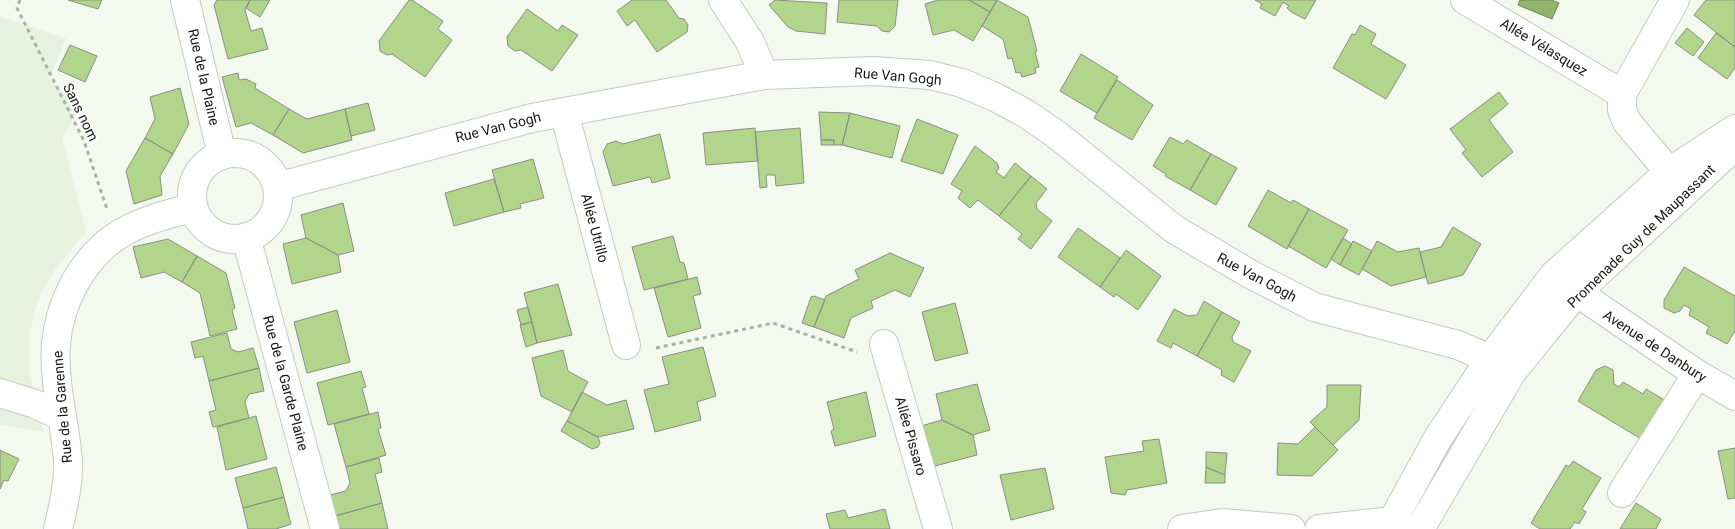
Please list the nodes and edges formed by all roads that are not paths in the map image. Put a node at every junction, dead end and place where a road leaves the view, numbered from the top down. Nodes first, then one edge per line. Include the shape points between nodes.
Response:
1 (185, 0) edge
2 (723, 0) edge
3 (1465, 0) edge
4 (1675, 0) edge
5 (764, 75) junction
6 (1622, 94) junction
7 (564, 112) junction
8 (1735, 129) edge
9 (1735, 146) edge
10 (222, 155) junction
11 (1669, 172) junction
12 (277, 187) junction
13 (1686, 193) junction
14 (194, 208) junction
15 (246, 237) junction
16 (1554, 275) junction
17 (1576, 293) junction
18 (626, 344) road end
19 (886, 347) road end
20 (1501, 366) junction
21 (1697, 374) junction
22 (0, 393) edge
23 (1735, 396) edge
24 (61, 416) junction
25 (1622, 493) dead end
26 (1395, 526) edge
27 (58, 529) edge
28 (325, 529) edge
29 (938, 529) edge
30 (1182, 529) edge
31 (1291, 529) edge
32 (1319, 529) edge
33 (1420, 529) edge

1 - 10 street, Rue de la Plaine
2 - 5 street via 750,42
3 - 6 street, Allée Vélasquez
4 - 6 street
5 - 7 street, Rue Van Gogh
5 - 20 street, Rue Van Gogh via 874,71 930,75 962,83 1025,113 1174,229 1266,282 1314,307 1458,345
6 - 11 street via 1622,110 1627,122
7 - 12 street, Rue Van Gogh
7 - 18 street, Allée Utrillo
8 - 11 street, Promenade Guy de Maupassant
9 - 13 street, Promenade Guy de Maupassant
10 - 12 street via 236,152 263,162
10 - 14 street via 210,160 200,170 194,182
11 - 13 street
11 - 16 street, Promenade Guy de Maupassant
12 - 15 street via 275,212 258,232
13 - 17 street, Promenade Guy de Maupassant
14 - 15 street via 209,230 220,236
14 - 24 street, Rue de la Garenne via 138,226 107,243 88,264 66,299 56,344
15 - 28 street, Rue de la Garde Plaine
16 - 17 street, Avenue de Danbury
16 - 20 street, Promenade Guy de Maupassant
17 - 20 street, Promenade Guy de Maupassant
17 - 21 street, Avenue de Danbury
19 - 29 street, Allée Pissaro
20 - 26 street, Promenade Guy de Maupassant via 1438,438
20 - 33 street, Promenade Guy de Maupassant
21 - 23 street, Avenue de Danbury
21 - 25 street
22 - 24 street
24 - 27 street, Rue de la Garenne via 68,462 66,497
26 - 32 street
30 - 31 street via 1222,523

